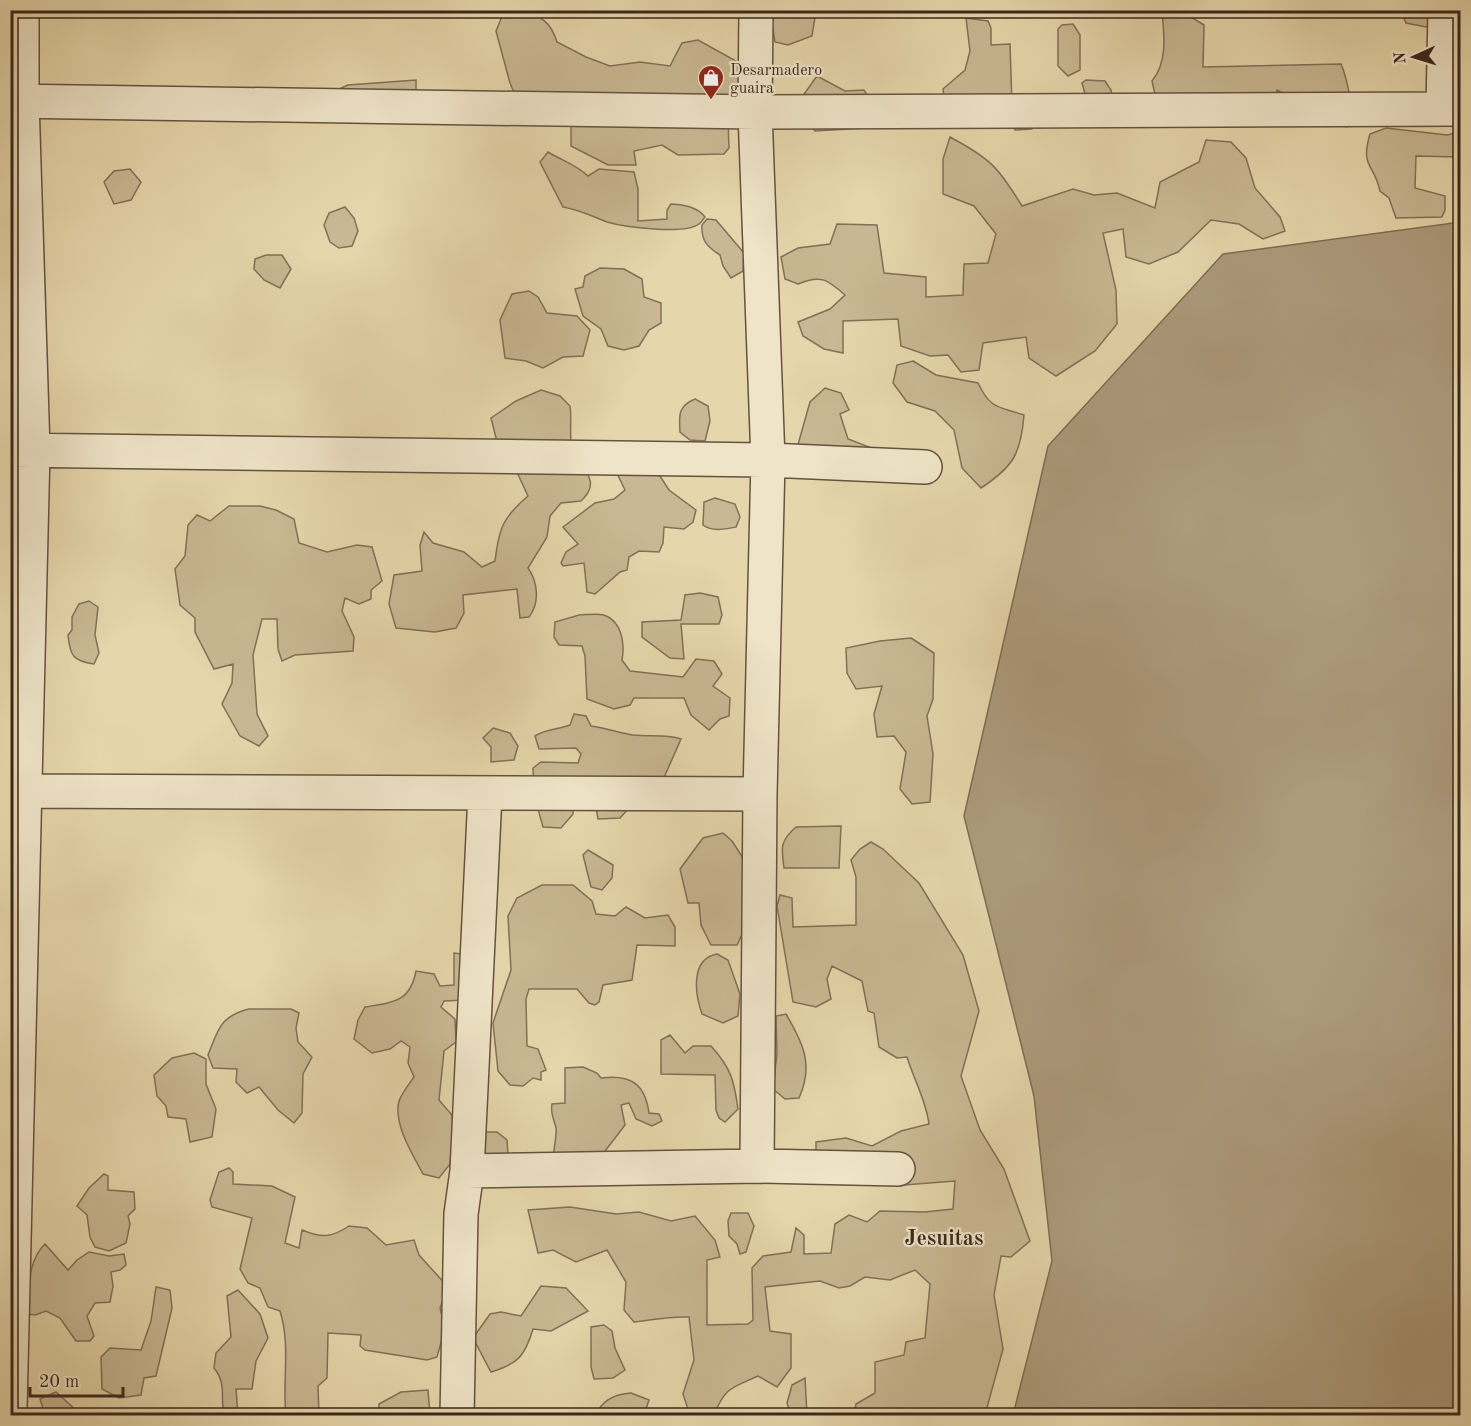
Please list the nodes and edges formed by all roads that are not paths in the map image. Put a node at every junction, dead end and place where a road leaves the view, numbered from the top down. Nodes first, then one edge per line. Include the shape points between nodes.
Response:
1 (22, 10) edge
2 (756, 10) edge
3 (1445, 10) edge
4 (16, 101) edge
5 (1452, 109) edge
6 (755, 112) junction
7 (22, 450) edge
8 (768, 460) junction
9 (925, 467) dead end
10 (19, 791) edge
11 (485, 794) junction
12 (760, 794) junction
13 (758, 1166) junction
14 (898, 1169) dead end
15 (467, 1171) junction
16 (10, 1408) edge
17 (457, 1416) edge

1 - 4 street
2 - 6 street
3 - 5 street
4 - 6 street
4 - 7 street
5 - 6 street
6 - 8 street
7 - 8 street
7 - 10 street
8 - 9 street
8 - 12 street
10 - 11 street
10 - 16 street
11 - 12 street
11 - 15 street
12 - 13 street
13 - 14 street
13 - 15 street
15 - 17 street via 461,1214

